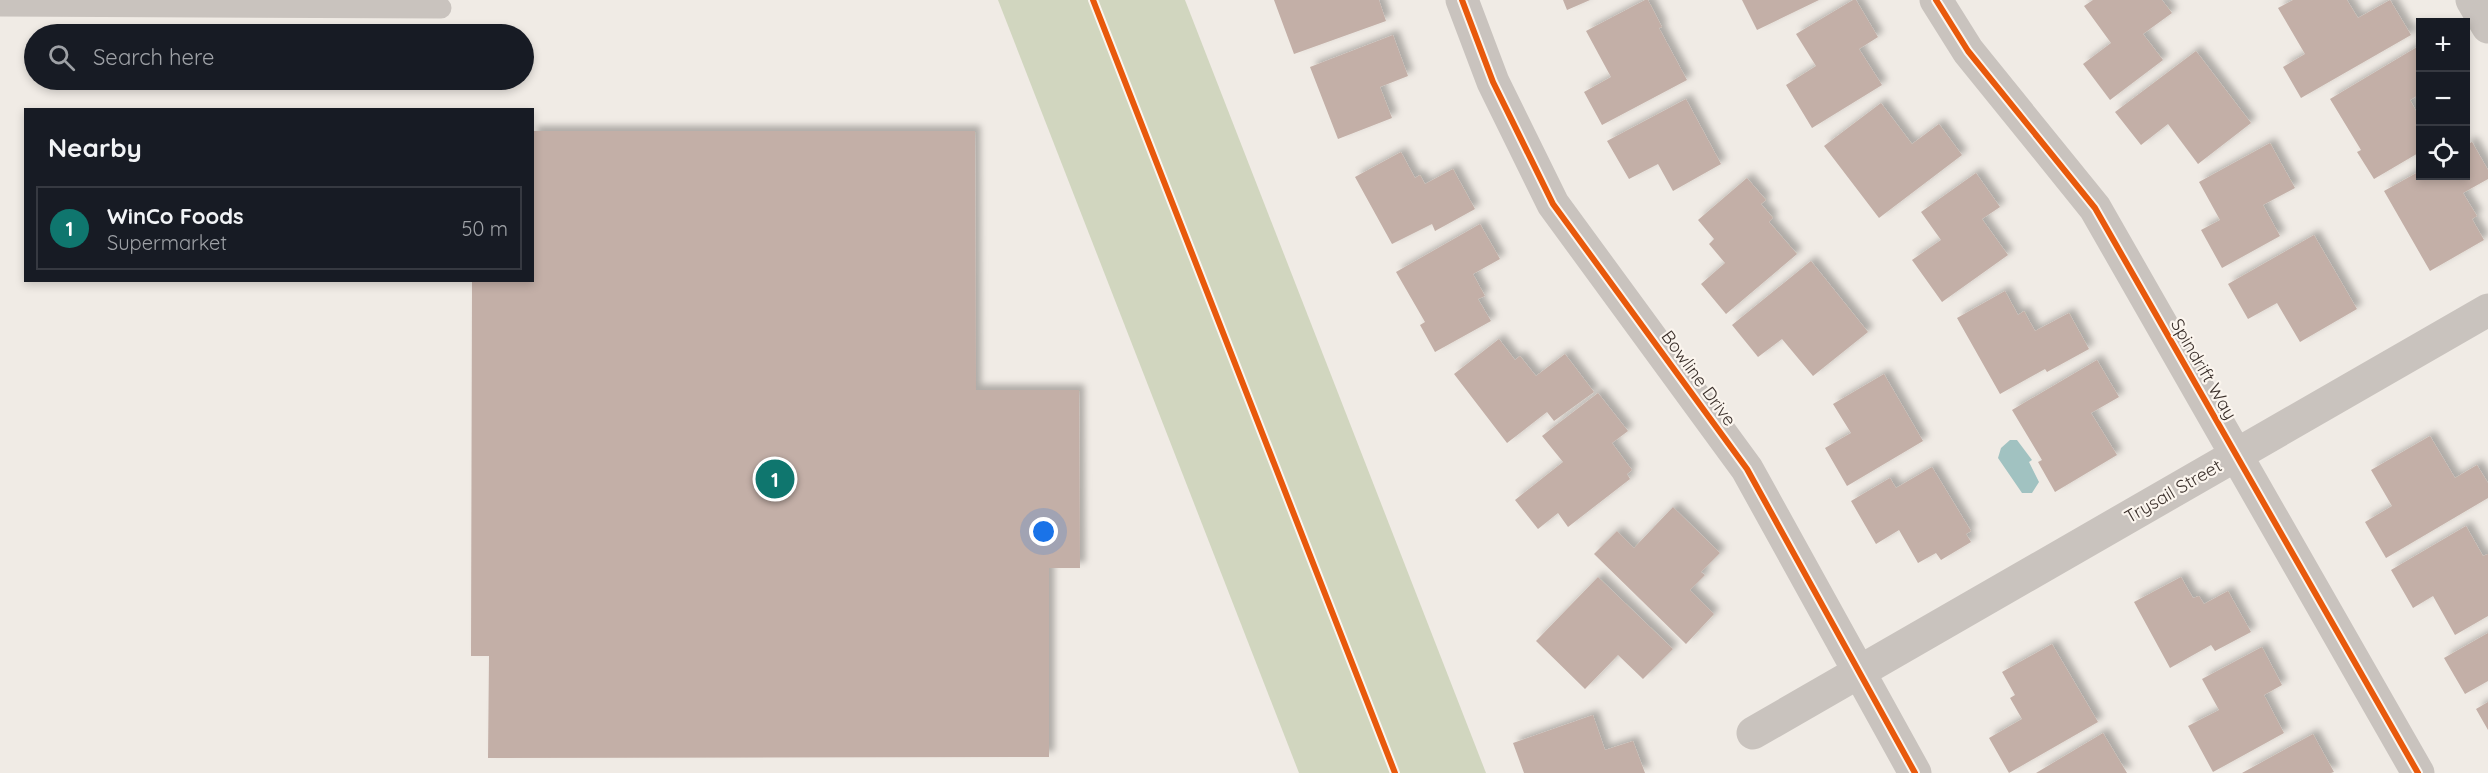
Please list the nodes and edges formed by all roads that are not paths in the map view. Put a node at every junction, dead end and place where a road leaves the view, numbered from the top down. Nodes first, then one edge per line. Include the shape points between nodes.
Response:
1 (1462, 0) edge
2 (1936, 0) edge
3 (2472, 0) edge
4 (0, 6) edge
5 (441, 8) dead end
6 (2488, 27) edge
7 (2488, 310) edge
8 (2235, 454) junction
9 (1858, 672) junction
10 (1753, 733) dead end
11 (1915, 773) edge
12 (2418, 773) edge

1 - 9 street, Bowline Drive via 1493,81 1553,204 1747,469
2 - 8 street, Spindrift Way via 1968,51 2095,208
3 - 6 street
4 - 5 lane
7 - 8 street, Trysail Street
8 - 9 street, Trysail Street
8 - 12 street, Spindrift Way
9 - 10 street, Trysail Street
9 - 11 street, Bowline Drive

